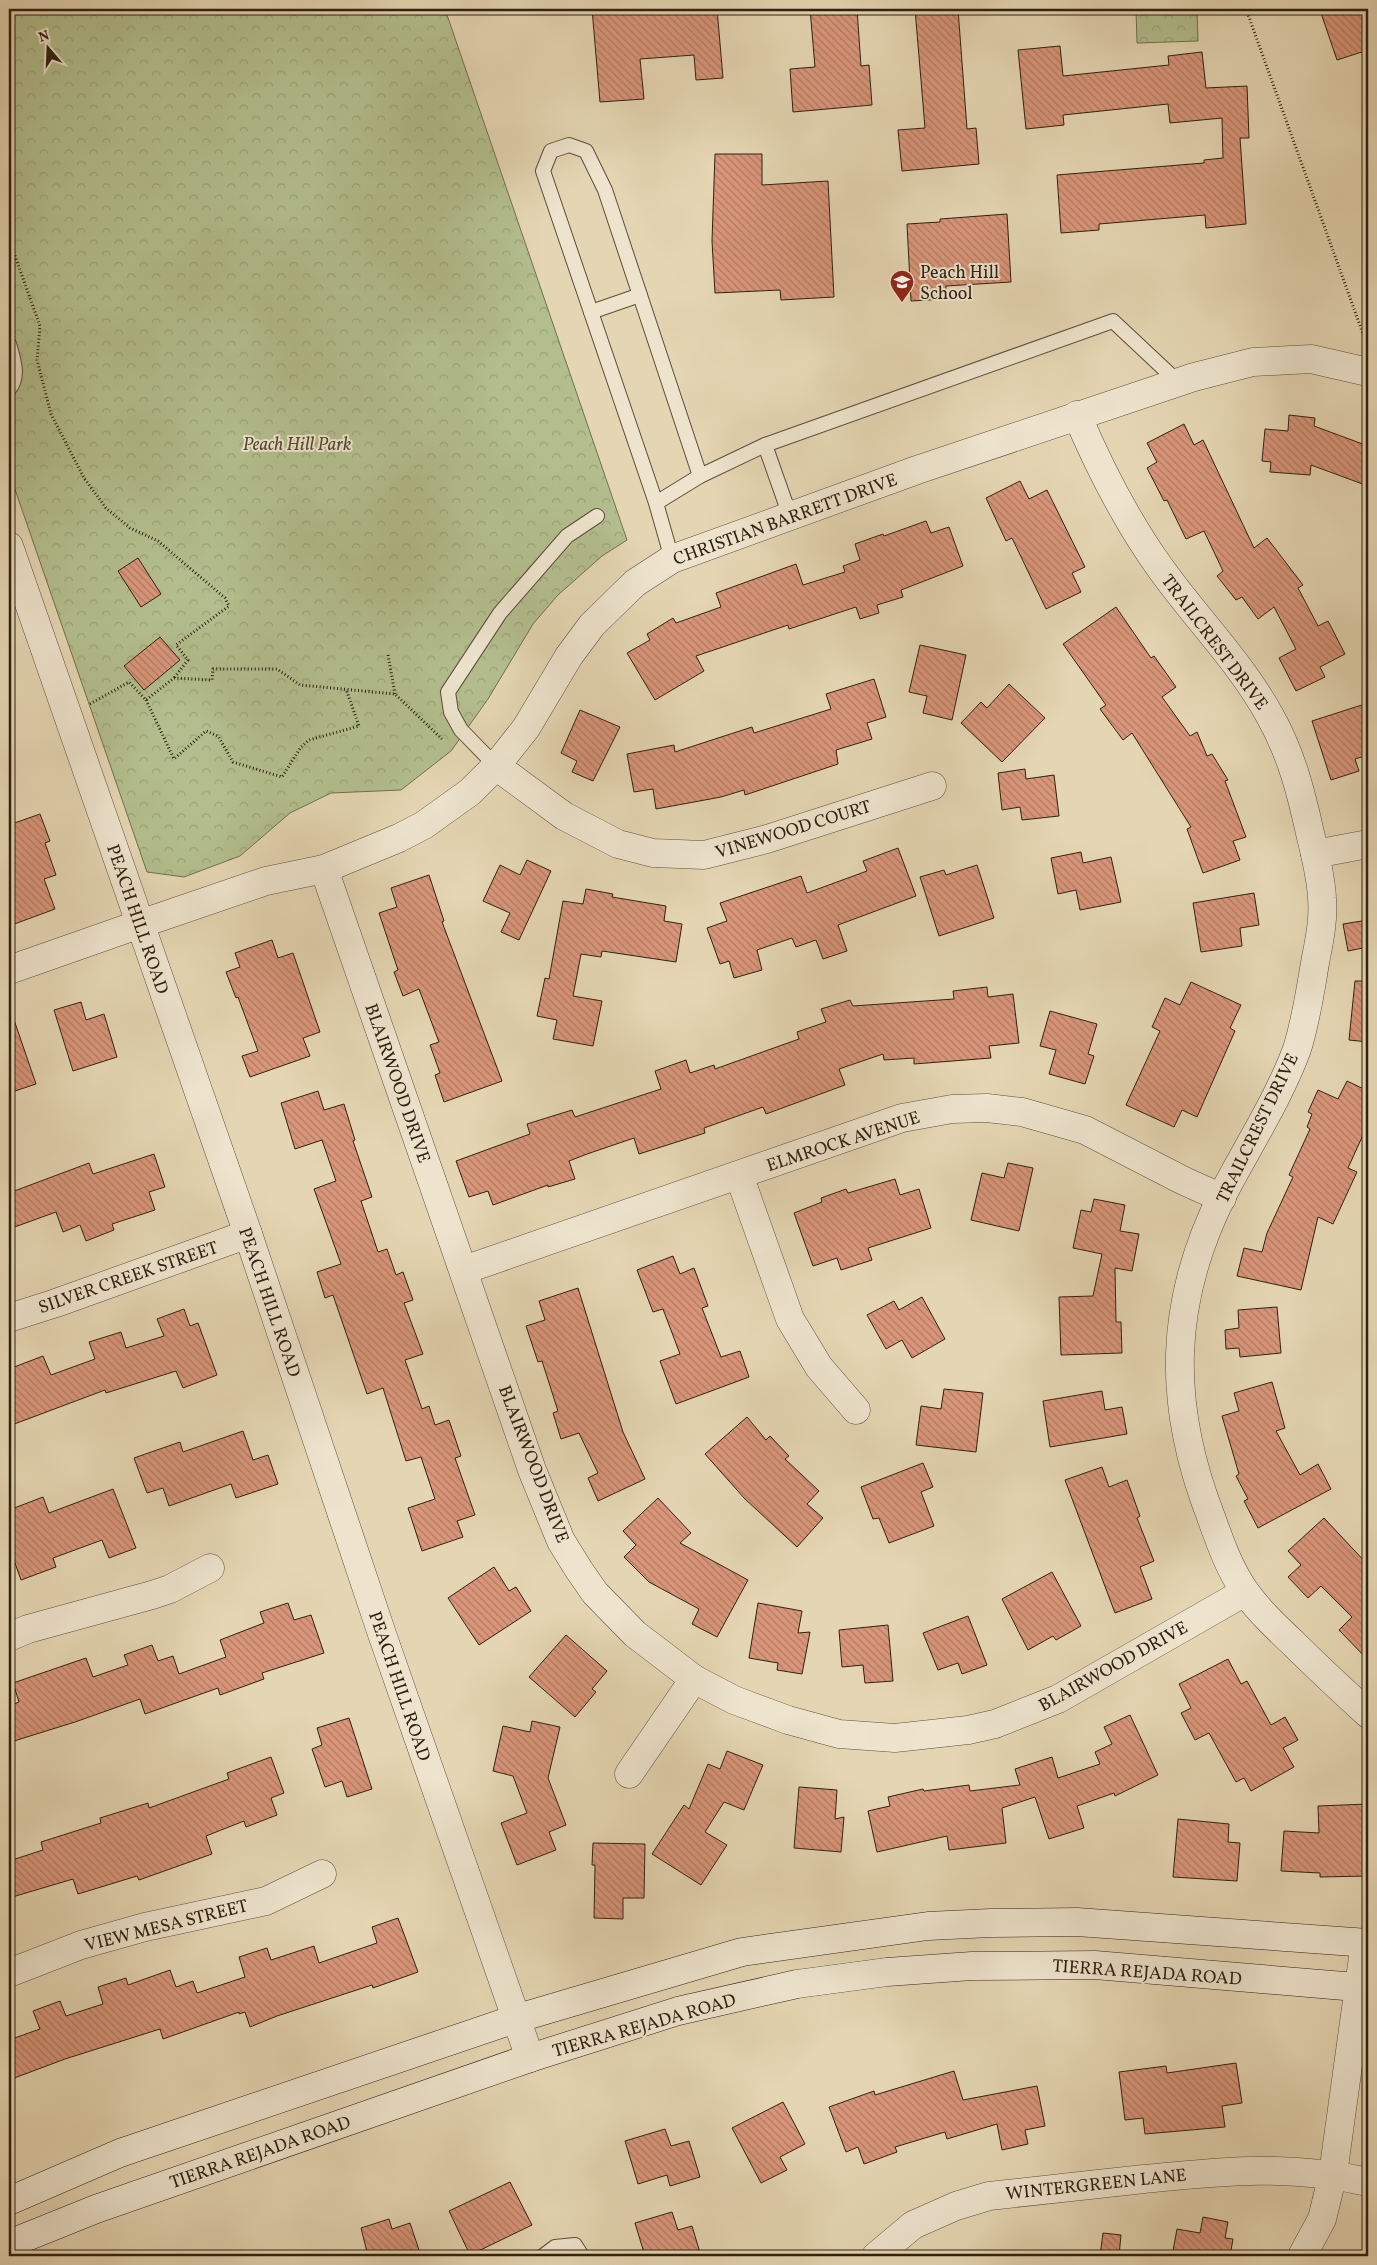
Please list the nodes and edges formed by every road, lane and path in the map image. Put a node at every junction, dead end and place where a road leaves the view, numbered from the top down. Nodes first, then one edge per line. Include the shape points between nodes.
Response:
1 (1246, 9) edge
2 (9, 239) edge
3 (640, 295) junction
4 (591, 312) junction
5 (9, 344) edge
6 (1368, 359) edge
7 (1178, 382) junction
8 (9, 389) edge
9 (1077, 415) junction
10 (765, 445) junction
11 (700, 476) junction
12 (656, 503) junction
13 (597, 516) dead end
14 (790, 516) junction
15 (9, 546) edge
16 (672, 559) junction
17 (388, 655) dead end
18 (174, 678) junction
19 (346, 689) junction
20 (395, 694) junction
21 (146, 700) junction
22 (87, 706) dead end
23 (443, 740) dead end
24 (496, 766) junction
25 (932, 786) dead end
26 (1368, 844) edge
27 (1315, 854) junction
28 (324, 869) junction
29 (140, 924) junction
30 (9, 970) edge
31 (739, 1175) junction
32 (1222, 1198) junction
33 (248, 1234) junction
34 (464, 1270) junction
35 (9, 1318) edge
36 (856, 1410) dead end
37 (210, 1568) dead end
38 (1245, 1592) junction
39 (9, 1637) edge
40 (694, 1679) junction
41 (1368, 1714) edge
42 (629, 1774) dead end
43 (322, 1874) dead end
44 (1367, 1943) edge
45 (9, 1973) edge
46 (1363, 1988) edge
47 (515, 2019) junction
48 (530, 2058) junction
49 (1334, 2174) junction
50 (1368, 2182) edge
51 (9, 2202) edge
52 (9, 2244) edge
53 (543, 2256) edge
54 (582, 2256) edge
55 (876, 2256) edge
56 (1302, 2256) edge

1 - 6 path
2 - 18 path via 40,326 37,360 50,414 84,478 106,508 130,528 158,541 225,598 229,606 176,645 188,660
3 - 4 lane
3 - 4 lane via 605,190 586,151 569,145 551,151 543,171
3 - 11 lane
4 - 12 lane
5 - 8 lane via 16,367
6 - 7 street, CHRISTIAN BARRETT DRIVE via 1253,362
7 - 9 street, CHRISTIAN BARRETT DRIVE
7 - 10 lane via 1113,321
9 - 14 street, CHRISTIAN BARRETT DRIVE
9 - 27 street, TRAILCREST DRIVE via 1093,453 1142,541 1243,674 1270,716 1300,785
10 - 11 lane
10 - 14 lane
11 - 12 lane
12 - 16 lane
13 - 24 lane via 567,536 500,613 448,692 450,712 461,730
14 - 16 street, CHRISTIAN BARRETT DRIVE
15 - 29 street, PEACH HILL ROAD
16 - 24 street, CHRISTIAN BARRETT DRIVE via 635,583 592,626 569,656 526,728
17 - 20 path
18 - 19 path via 212,680 213,669 277,669 300,684
18 - 21 path
19 - 20 path
19 - 21 path via 359,726 309,740 282,777 233,762 218,736 206,731 174,759
20 - 23 path
21 - 22 path via 129,682
24 - 25 street, VINEWOOD COURT via 564,816 618,844 653,854 704,855 767,839
24 - 28 street, CHRISTIAN BARRETT DRIVE via 470,792 424,825
26 - 27 street
27 - 32 street, TRAILCREST DRIVE via 1323,900 1319,941 1298,1046 1289,1070
28 - 29 street, CHRISTIAN BARRETT DRIVE via 266,881
28 - 34 street, BLAIRWOOD DRIVE
29 - 30 street, CHRISTIAN BARRETT DRIVE
29 - 33 street, PEACH HILL ROAD
31 - 32 street, ELMROCK AVENUE via 902,1118 952,1109 987,1108 1022,1112 1085,1130
31 - 34 street, ELMROCK AVENUE
31 - 36 street via 790,1319 819,1367
32 - 38 street, TRAILCREST DRIVE via 1198,1258 1185,1303 1178,1370 1183,1422 1200,1490
33 - 35 street, SILVER CREEK STREET
33 - 47 street, PEACH HILL ROAD
34 - 40 street, BLAIRWOOD DRIVE via 532,1470 562,1541 595,1593 636,1634
37 - 39 street via 170,1589
38 - 40 street, BLAIRWOOD DRIVE via 1058,1699 995,1724 968,1730 895,1738 839,1734 734,1700
38 - 41 street, TRAILCREST DRIVE
40 - 42 street
43 - 45 street, VIEW MESA STREET via 266,1900 99,1940
44 - 46 street
44 - 47 street via 1076,1922 928,1926 742,1952
46 - 48 street, TIERRA REJADA ROAD via 1095,1965 972,1966 887,1972 797,1984 678,2011
46 - 49 street
47 - 48 street, PEACH HILL ROAD
47 - 51 street via 120,2153
48 - 52 street, TIERRA REJADA ROAD via 96,2209
49 - 50 street, WINTERGREEN LANE
49 - 55 street, WINTERGREEN LANE via 1236,2170 989,2196 913,2225
49 - 56 street via 1322,2219
53 - 54 lane via 555,2247 574,2245

